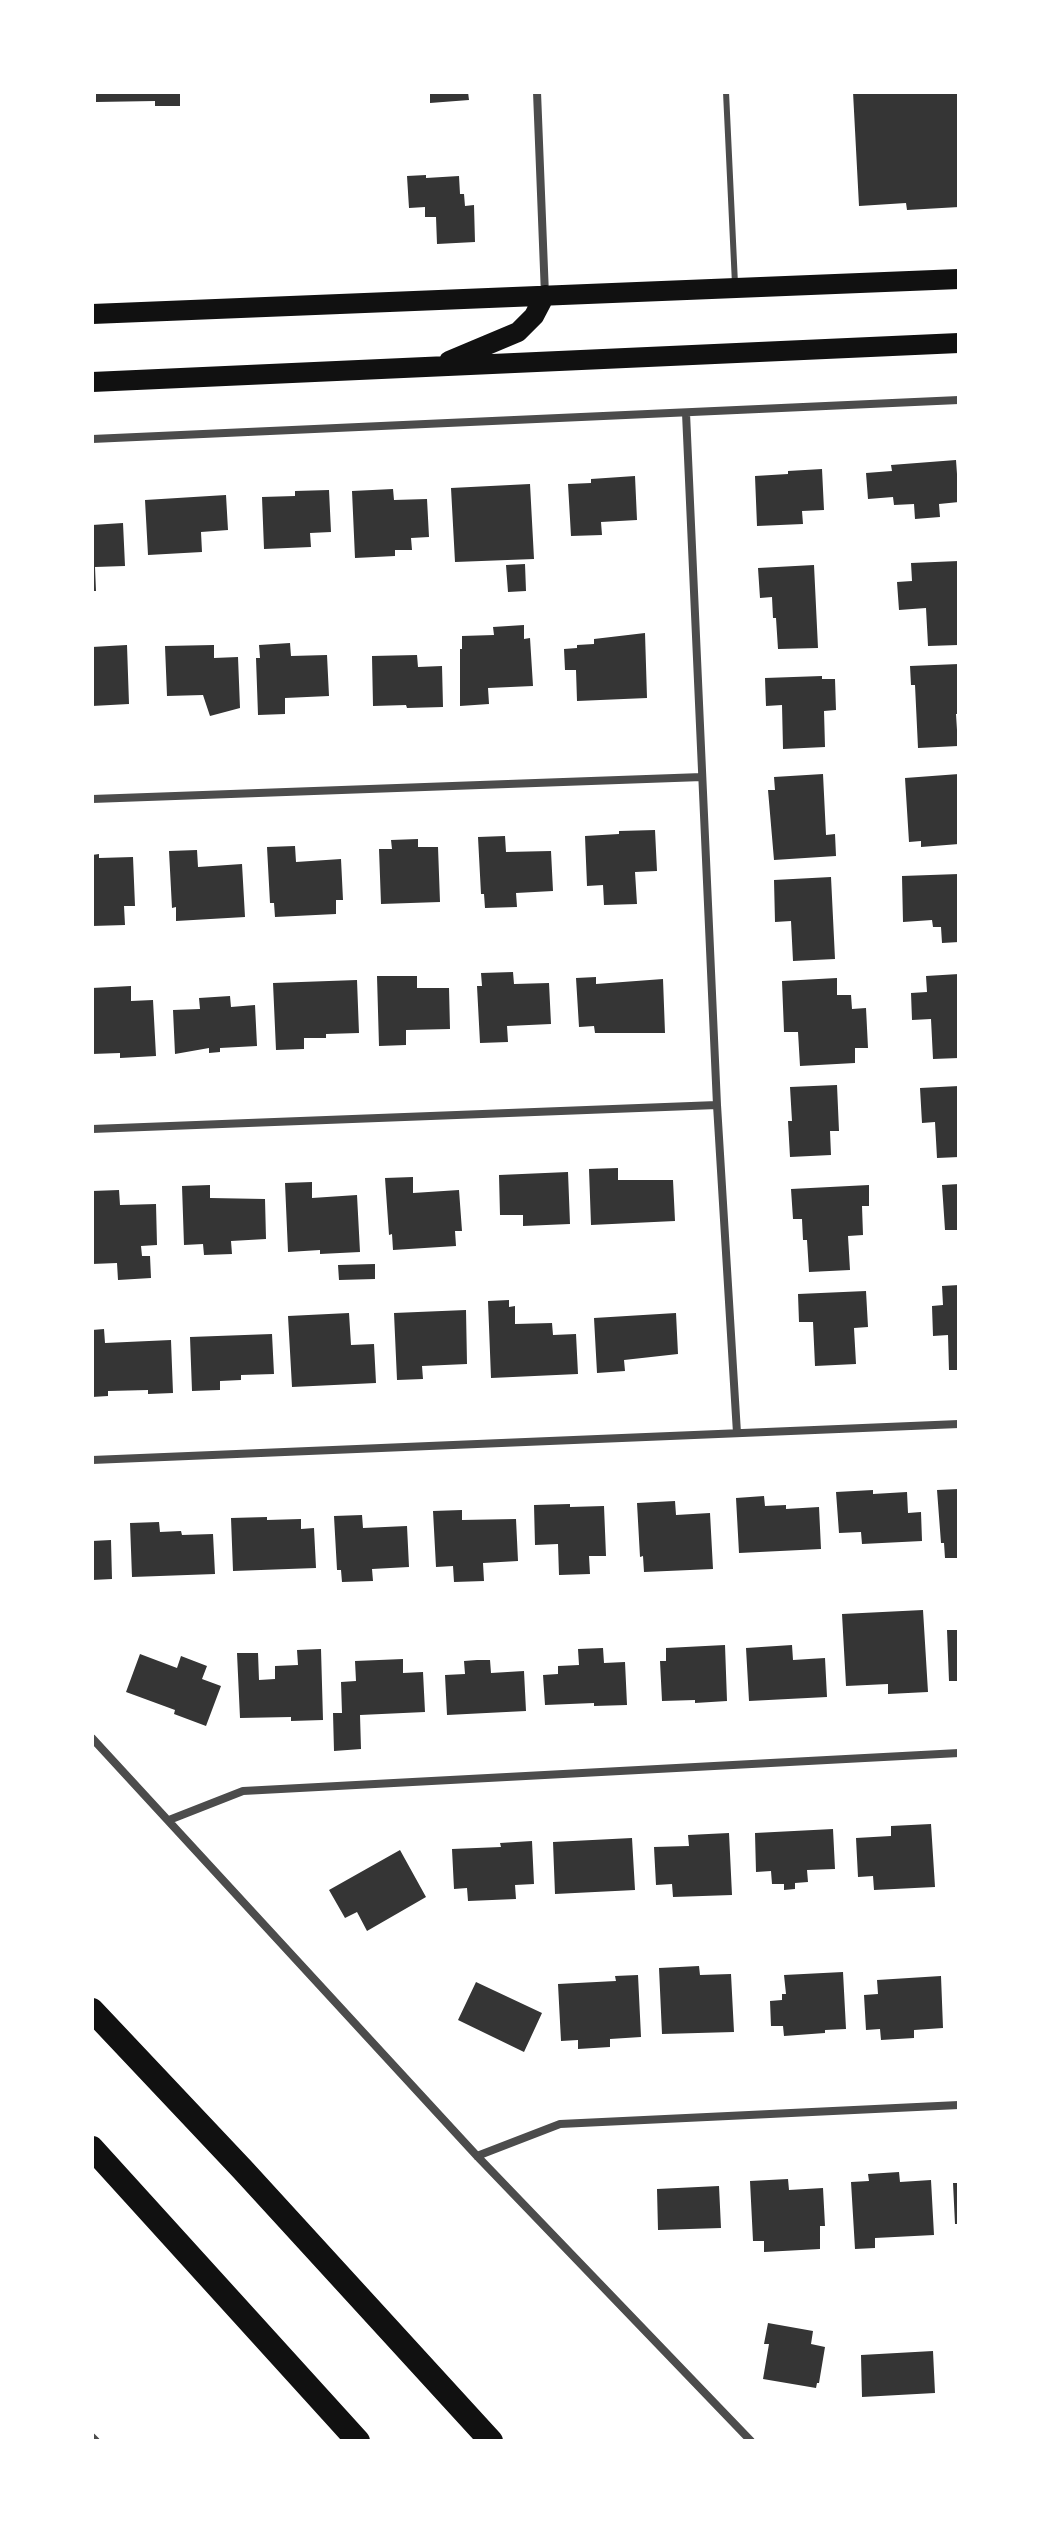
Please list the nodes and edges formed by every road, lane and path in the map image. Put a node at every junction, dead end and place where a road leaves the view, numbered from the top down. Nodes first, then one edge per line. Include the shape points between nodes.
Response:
1 (537, 92) edge
2 (726, 92) edge
3 (959, 279) edge
4 (735, 288) junction
5 (545, 295) junction
6 (92, 314) edge
7 (959, 343) edge
8 (434, 367) junction
9 (92, 382) edge
10 (959, 400) edge
11 (686, 413) junction
12 (92, 439) edge
13 (702, 777) junction
14 (92, 799) edge
15 (717, 1105) junction
16 (92, 1129) edge
17 (959, 1424) edge
18 (737, 1433) junction
19 (92, 1460) edge
20 (92, 1738) edge
21 (959, 1753) edge
22 (169, 1820) junction
23 (92, 2010) edge
24 (959, 2105) edge
25 (92, 2148) edge
26 (477, 2156) junction
27 (358, 2441) edge
28 (491, 2441) edge
29 (751, 2441) edge

1 - 5 street
2 - 4 lane
3 - 4 main road
4 - 5 main road
5 - 6 main road
5 - 8 main road via 518,332
7 - 8 main road
8 - 9 main road
10 - 11 street
11 - 12 street
11 - 13 street
13 - 14 street
13 - 15 street
15 - 16 street
15 - 18 street
17 - 18 street
18 - 19 street
20 - 22 street
21 - 22 street via 243,1791
22 - 26 street
23 - 28 highway
24 - 26 street via 560,2124
25 - 27 highway
26 - 29 street

